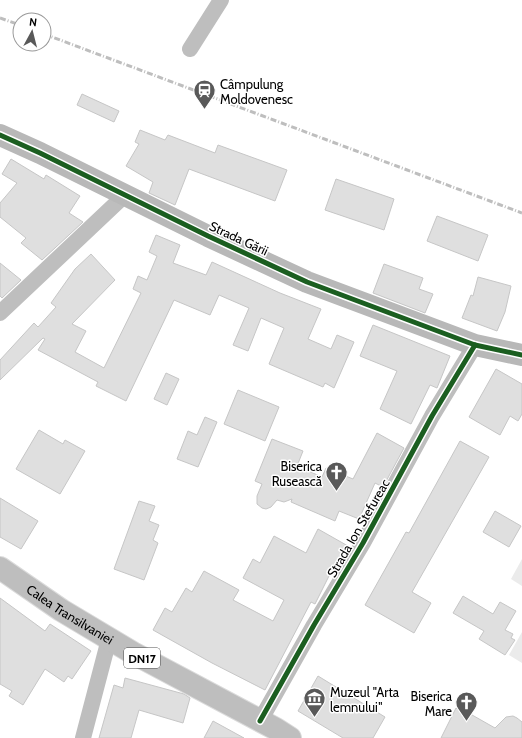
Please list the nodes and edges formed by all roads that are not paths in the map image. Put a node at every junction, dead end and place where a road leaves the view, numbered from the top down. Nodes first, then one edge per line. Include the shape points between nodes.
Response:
1 (221, 0) edge
2 (190, 49) dead end
3 (0, 136) edge
4 (125, 195) junction
5 (0, 313) edge
6 (475, 345) junction
7 (522, 355) edge
8 (0, 568) edge
9 (109, 639) junction
10 (260, 721) junction
11 (83, 738) edge
12 (290, 738) edge

1 - 2 street
3 - 4 street, Strada Gării
4 - 5 street
4 - 6 street, Strada Gării via 307,282
6 - 7 street, Strada Gării
6 - 10 street, Strada Ion Stefureac via 432,416 363,543
8 - 9 highway, Calea Transilvaniei / DN17
9 - 10 highway, Calea Transilvaniei / DN17
9 - 11 street
10 - 12 highway, Calea Transilvaniei / DN17

